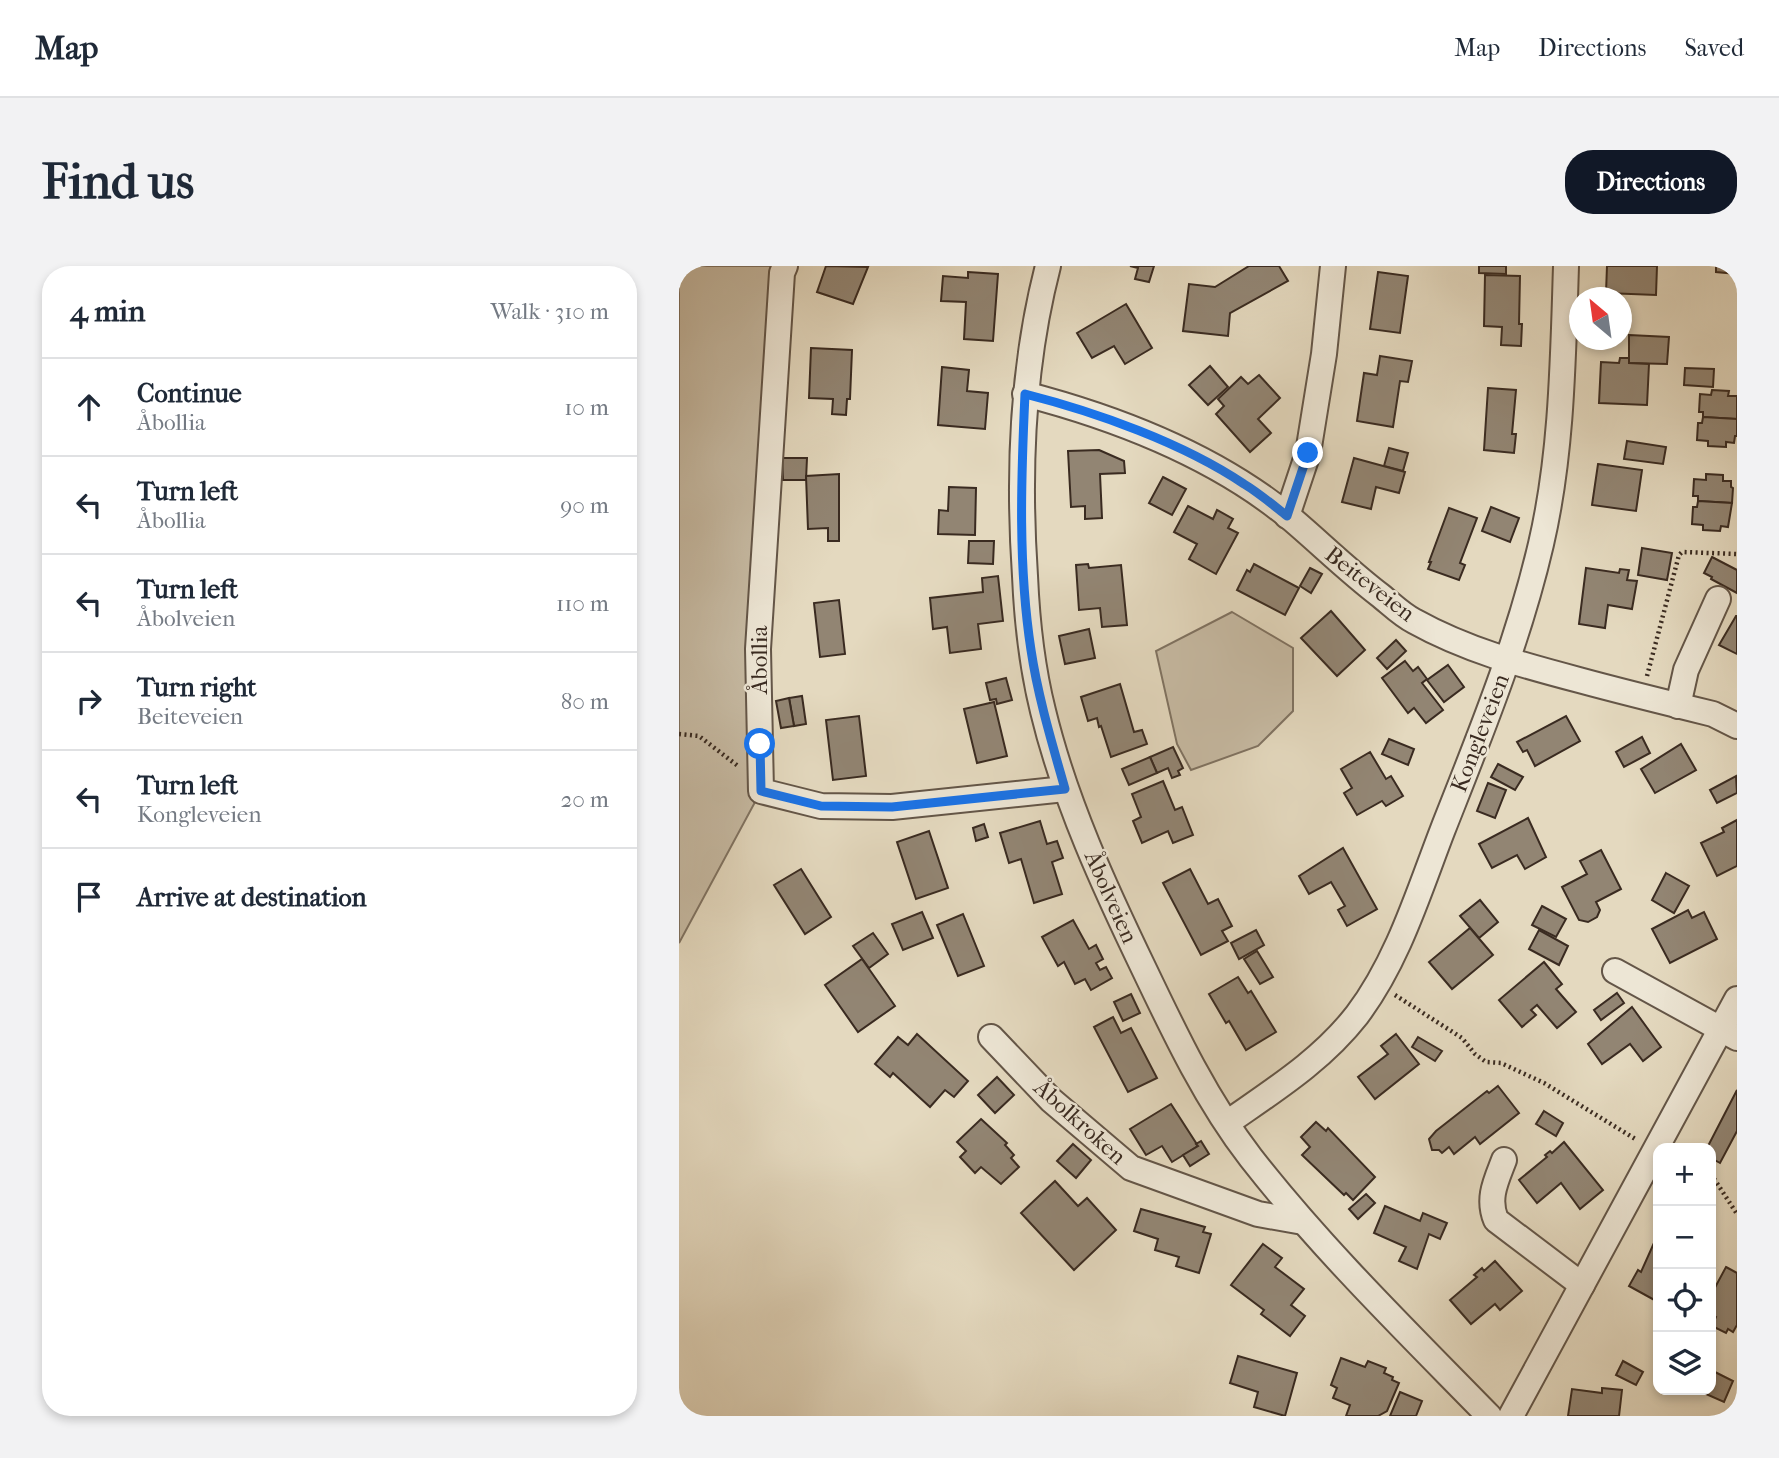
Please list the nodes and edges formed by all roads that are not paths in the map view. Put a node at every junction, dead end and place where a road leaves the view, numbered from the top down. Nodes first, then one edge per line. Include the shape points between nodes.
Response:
1 (785, 266) edge
2 (1048, 266) edge
3 (1333, 266) edge
4 (1566, 266) edge
5 (1025, 394) junction
6 (1287, 516) junction
7 (1718, 599) dead end
8 (1508, 662) junction
9 (1678, 706) junction
10 (1737, 726) edge
11 (1065, 789) junction
12 (1615, 971) dead end
13 (1737, 999) edge
14 (1729, 1034) edge
15 (991, 1037) dead end
16 (1227, 1123) junction
17 (1504, 1160) dead end
18 (1303, 1222) junction
19 (1582, 1285) junction
20 (1489, 1416) edge
21 (1511, 1416) edge

1 - 11 street, Åbollia via 758,649 761,791 821,806 892,807
2 - 5 street, Åbolveien
3 - 6 street via 1310,441
4 - 8 street, Kongleveien via 1557,448 1541,543
5 - 6 street, Beiteveien via 1076,407 1160,441 1243,483
5 - 11 street, Åbolveien via 1022,533 1030,648 1042,711
6 - 8 street, Beiteveien via 1411,620
7 - 9 street via 1686,670
8 - 9 street, Beiteveien
8 - 16 street, Kongleveien via 1409,918 1376,986 1331,1045 1301,1072
9 - 10 street, Beiteveien via 1713,714
11 - 16 street, Åbolveien via 1154,990 1202,1085
12 - 14 street
13 - 14 street
14 - 19 street via 1655,1151
15 - 18 street, Åbolkroken via 1051,1100 1131,1168 1258,1214
16 - 18 street, Åbolveien
17 - 19 street via 1492,1191 1496,1220
18 - 20 street, Åbolveien
19 - 21 street

